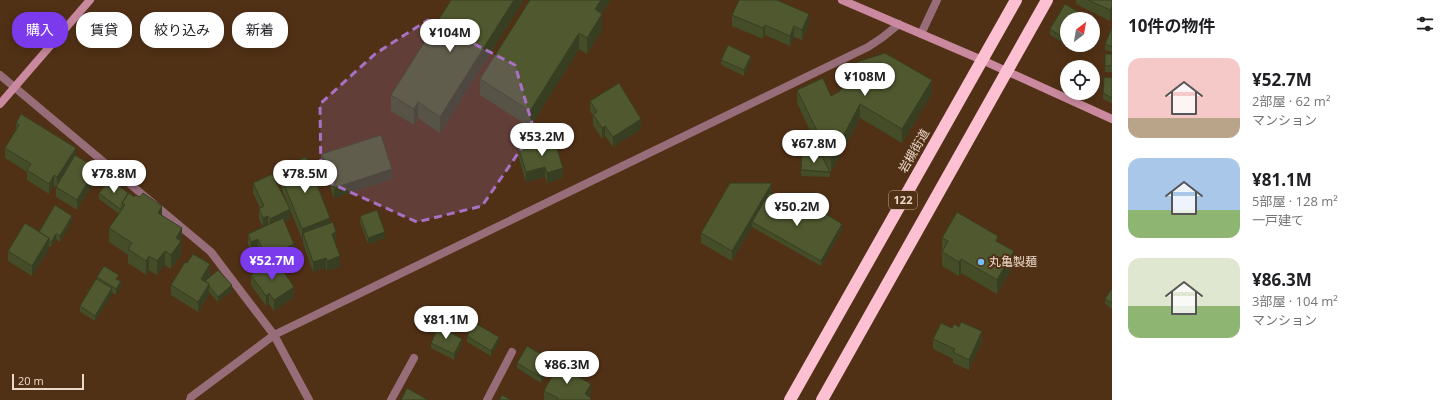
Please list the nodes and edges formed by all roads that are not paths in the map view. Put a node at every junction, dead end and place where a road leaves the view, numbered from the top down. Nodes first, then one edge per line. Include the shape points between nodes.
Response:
1 (90, 0) edge
2 (842, 0) edge
3 (937, 0) edge
4 (1016, 0) edge
5 (1047, 0) edge
6 (899, 24) junction
7 (921, 34) junction
8 (982, 60) junction
9 (1007, 72) junction
10 (0, 75) edge
11 (14, 87) junction
12 (0, 104) edge
13 (1112, 120) edge
14 (274, 335) junction
15 (512, 352) dead end
16 (414, 358) dead end
17 (190, 400) edge
18 (309, 400) edge
19 (391, 400) edge
20 (487, 400) edge
21 (790, 400) edge
22 (822, 400) edge

1 - 11 street
2 - 6 street
3 - 7 street
4 - 8 highway, 岩槻街道 / 122
5 - 9 highway, 122
6 - 7 street
6 - 14 street via 868,47
7 - 8 street
8 - 9 street
8 - 21 highway, 岩槻街道 / 122
9 - 13 street
9 - 22 highway, 122
10 - 11 street
11 - 12 street
11 - 14 street via 211,252
14 - 17 street
14 - 18 street
15 - 20 street
16 - 19 street

